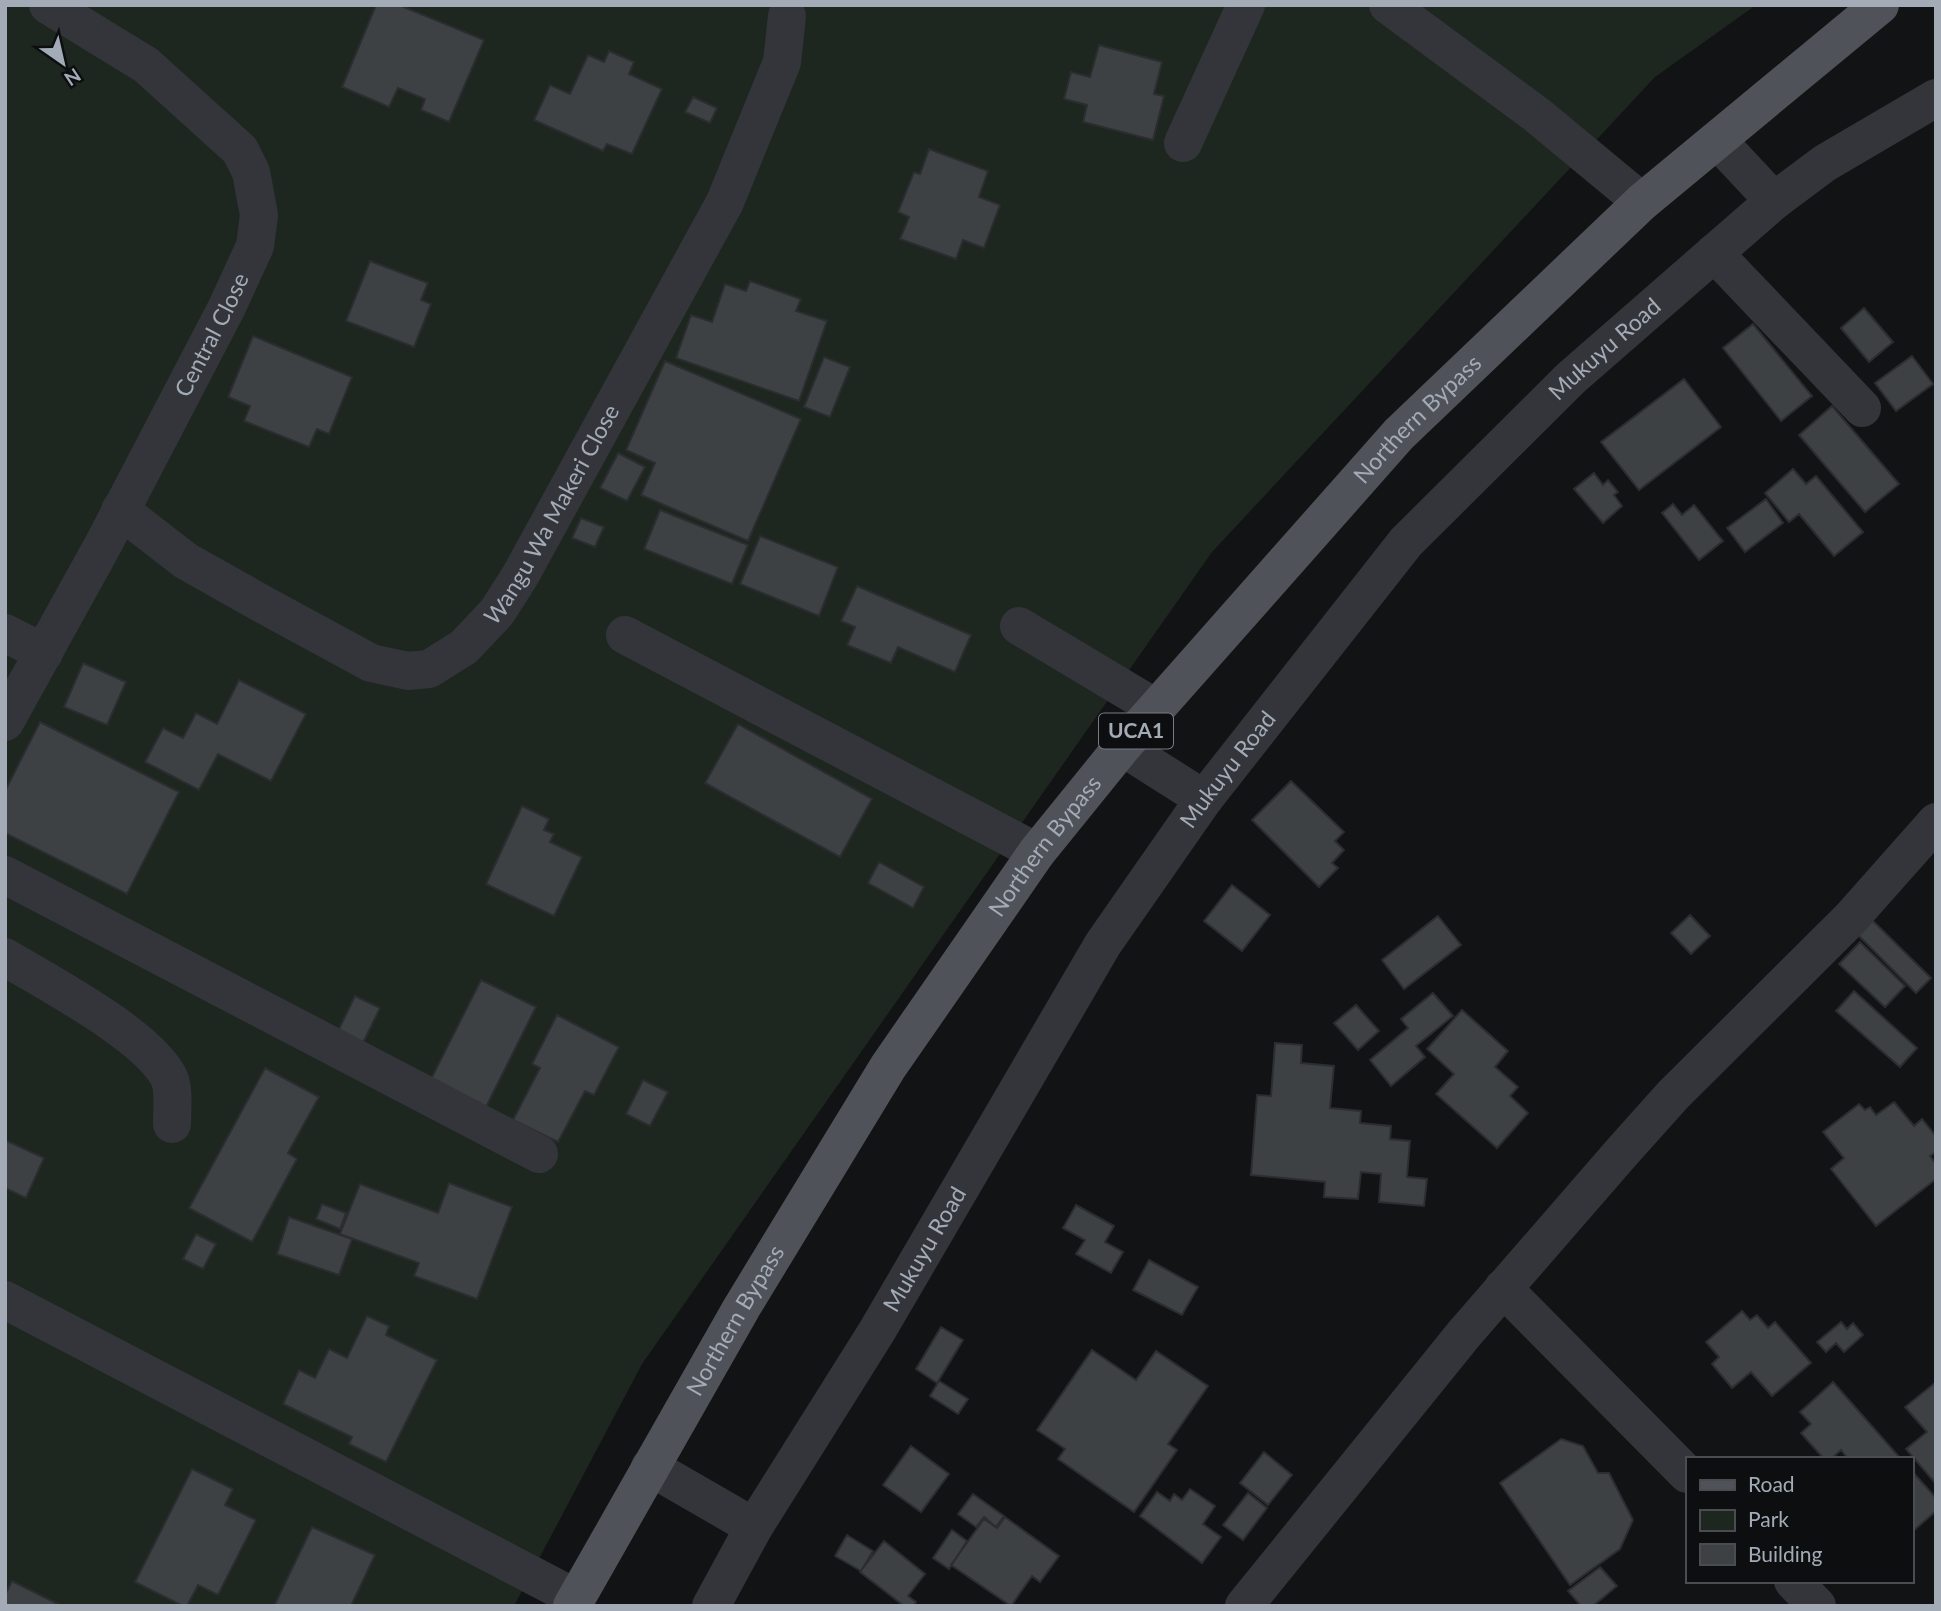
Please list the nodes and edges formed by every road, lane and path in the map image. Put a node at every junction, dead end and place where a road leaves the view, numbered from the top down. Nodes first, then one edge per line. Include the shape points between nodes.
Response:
1 (48, 5) edge
2 (1246, 5) edge
3 (1388, 5) edge
4 (1880, 5) edge
5 (787, 16) dead end
6 (1936, 98) edge
7 (1717, 141) junction
8 (1183, 143) dead end
9 (1774, 201) junction
10 (1642, 202) junction
11 (1714, 253) junction
12 (1862, 408) dead end
13 (120, 510) junction
14 (1019, 626) dead end
15 (5, 634) edge
16 (625, 635) dead end
17 (44, 653) junction
18 (1156, 708) junction
19 (5, 722) edge
20 (1122, 747) junction
21 (1203, 799) junction
22 (1936, 822) edge
23 (1037, 852) junction
24 (5, 875) edge
25 (5, 957) edge
26 (172, 1124) dead end
27 (539, 1154) dead end
28 (1503, 1288) junction
29 (5, 1300) edge
30 (650, 1468) junction
31 (1686, 1473) edge
32 (754, 1527) junction
33 (1795, 1583) edge
34 (574, 1602) edge
35 (711, 1606) edge
36 (1244, 1606) edge
37 (1817, 1606) edge

1 - 13 street, Central Close via 146,65 231,141 251,172 259,215 255,246 227,307
2 - 8 street
3 - 10 street via 1537,115
4 - 7 main road, Northern Bypass / UCA1
5 - 13 street, Wangu Wa Makeri Close via 782,62 725,202 520,576 480,632 447,660 429,669 408,671 371,663 186,561
6 - 9 street, Mukuyu Road via 1825,163
7 - 9 street
7 - 10 main road, Northern Bypass / UCA1
9 - 11 street, Mukuyu Road
10 - 18 main road, Northern Bypass / UCA1 via 1399,434
11 - 12 street
11 - 21 street, Mukuyu Road via 1571,378 1406,542
13 - 17 street, Central Close
14 - 18 street
15 - 17 street
16 - 23 street
17 - 19 street, Central Close
18 - 20 main road, Northern Bypass / UCA1
20 - 21 street
20 - 23 main road, Northern Bypass / UCA1
21 - 32 street, Mukuyu Road via 1103,944 877,1331
22 - 28 street via 1850,919 1673,1095
23 - 30 main road, Northern Bypass / UCA1 via 888,1068
24 - 27 street
25 - 26 street via 97,1013 155,1058 171,1082
28 - 31 street
28 - 36 street
29 - 34 street
30 - 32 street
30 - 34 main road, Northern Bypass / UCA1
32 - 35 street, Mukuyu Road
33 - 37 street

